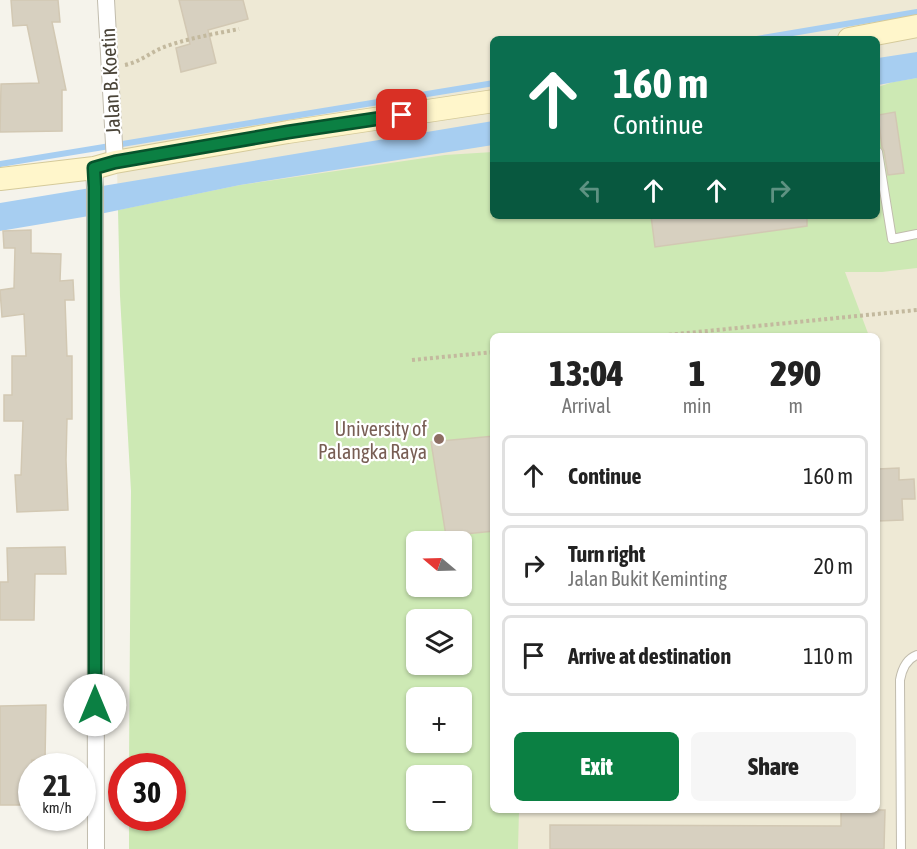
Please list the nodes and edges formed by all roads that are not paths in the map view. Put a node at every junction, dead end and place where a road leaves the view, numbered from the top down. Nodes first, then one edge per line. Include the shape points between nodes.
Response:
1 (106, 0) edge
2 (917, 26) edge
3 (865, 36) edge
4 (490, 102) edge
5 (880, 164) edge
6 (101, 172) junction
7 (0, 179) edge
8 (917, 234) edge
9 (917, 655) edge
10 (96, 849) edge
11 (901, 849) edge

1 - 6 street, Jalan B. Koetin via 110,68
2 - 3 main road
4 - 6 main road via 288,132
5 - 8 lane via 892,239
6 - 7 main road
6 - 10 street, Jalan B. Koetin via 95,215
9 - 11 lane via 902,670 900,680

